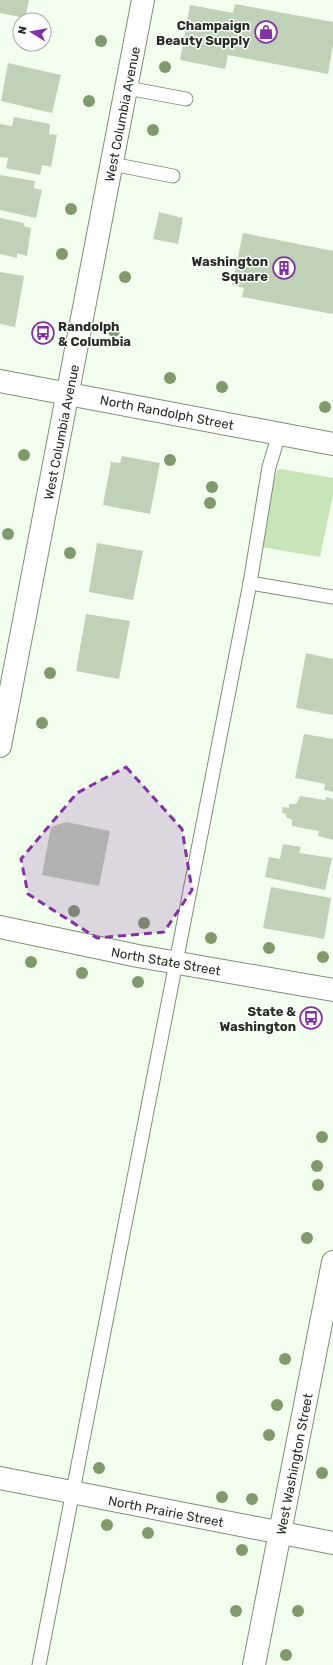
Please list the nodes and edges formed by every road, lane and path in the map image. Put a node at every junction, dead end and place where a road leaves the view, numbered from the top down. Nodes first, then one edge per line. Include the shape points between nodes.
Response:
1 (144, 0) edge
2 (126, 88) junction
3 (186, 99) dead end
4 (112, 164) junction
5 (173, 176) dead end
6 (0, 381) edge
7 (68, 394) junction
8 (279, 434) junction
9 (333, 444) edge
10 (250, 583) junction
11 (333, 597) edge
12 (0, 746) edge
13 (0, 927) edge
14 (176, 963) junction
15 (333, 990) edge
16 (333, 1262) edge
17 (0, 1478) edge
18 (73, 1492) junction
19 (280, 1533) junction
20 (333, 1543) edge
21 (39, 1665) edge
22 (254, 1665) edge

1 - 2 street, West Columbia Avenue
2 - 3 lane
2 - 4 street, West Columbia Avenue
4 - 5 lane
4 - 7 street, West Columbia Avenue
6 - 7 street, North Randolph Street
7 - 8 street, North Randolph Street
7 - 12 street, West Columbia Avenue
8 - 9 street, North Randolph Street
8 - 10 lane via 269,467
10 - 11 lane
10 - 14 lane
13 - 14 street, North State Street
14 - 15 street, North State Street
14 - 18 lane
16 - 19 street, West Washington Street
17 - 18 street, North Prairie Street
18 - 19 street, North Prairie Street
18 - 21 lane
19 - 20 street, North Prairie Street
19 - 22 street, West Washington Street

